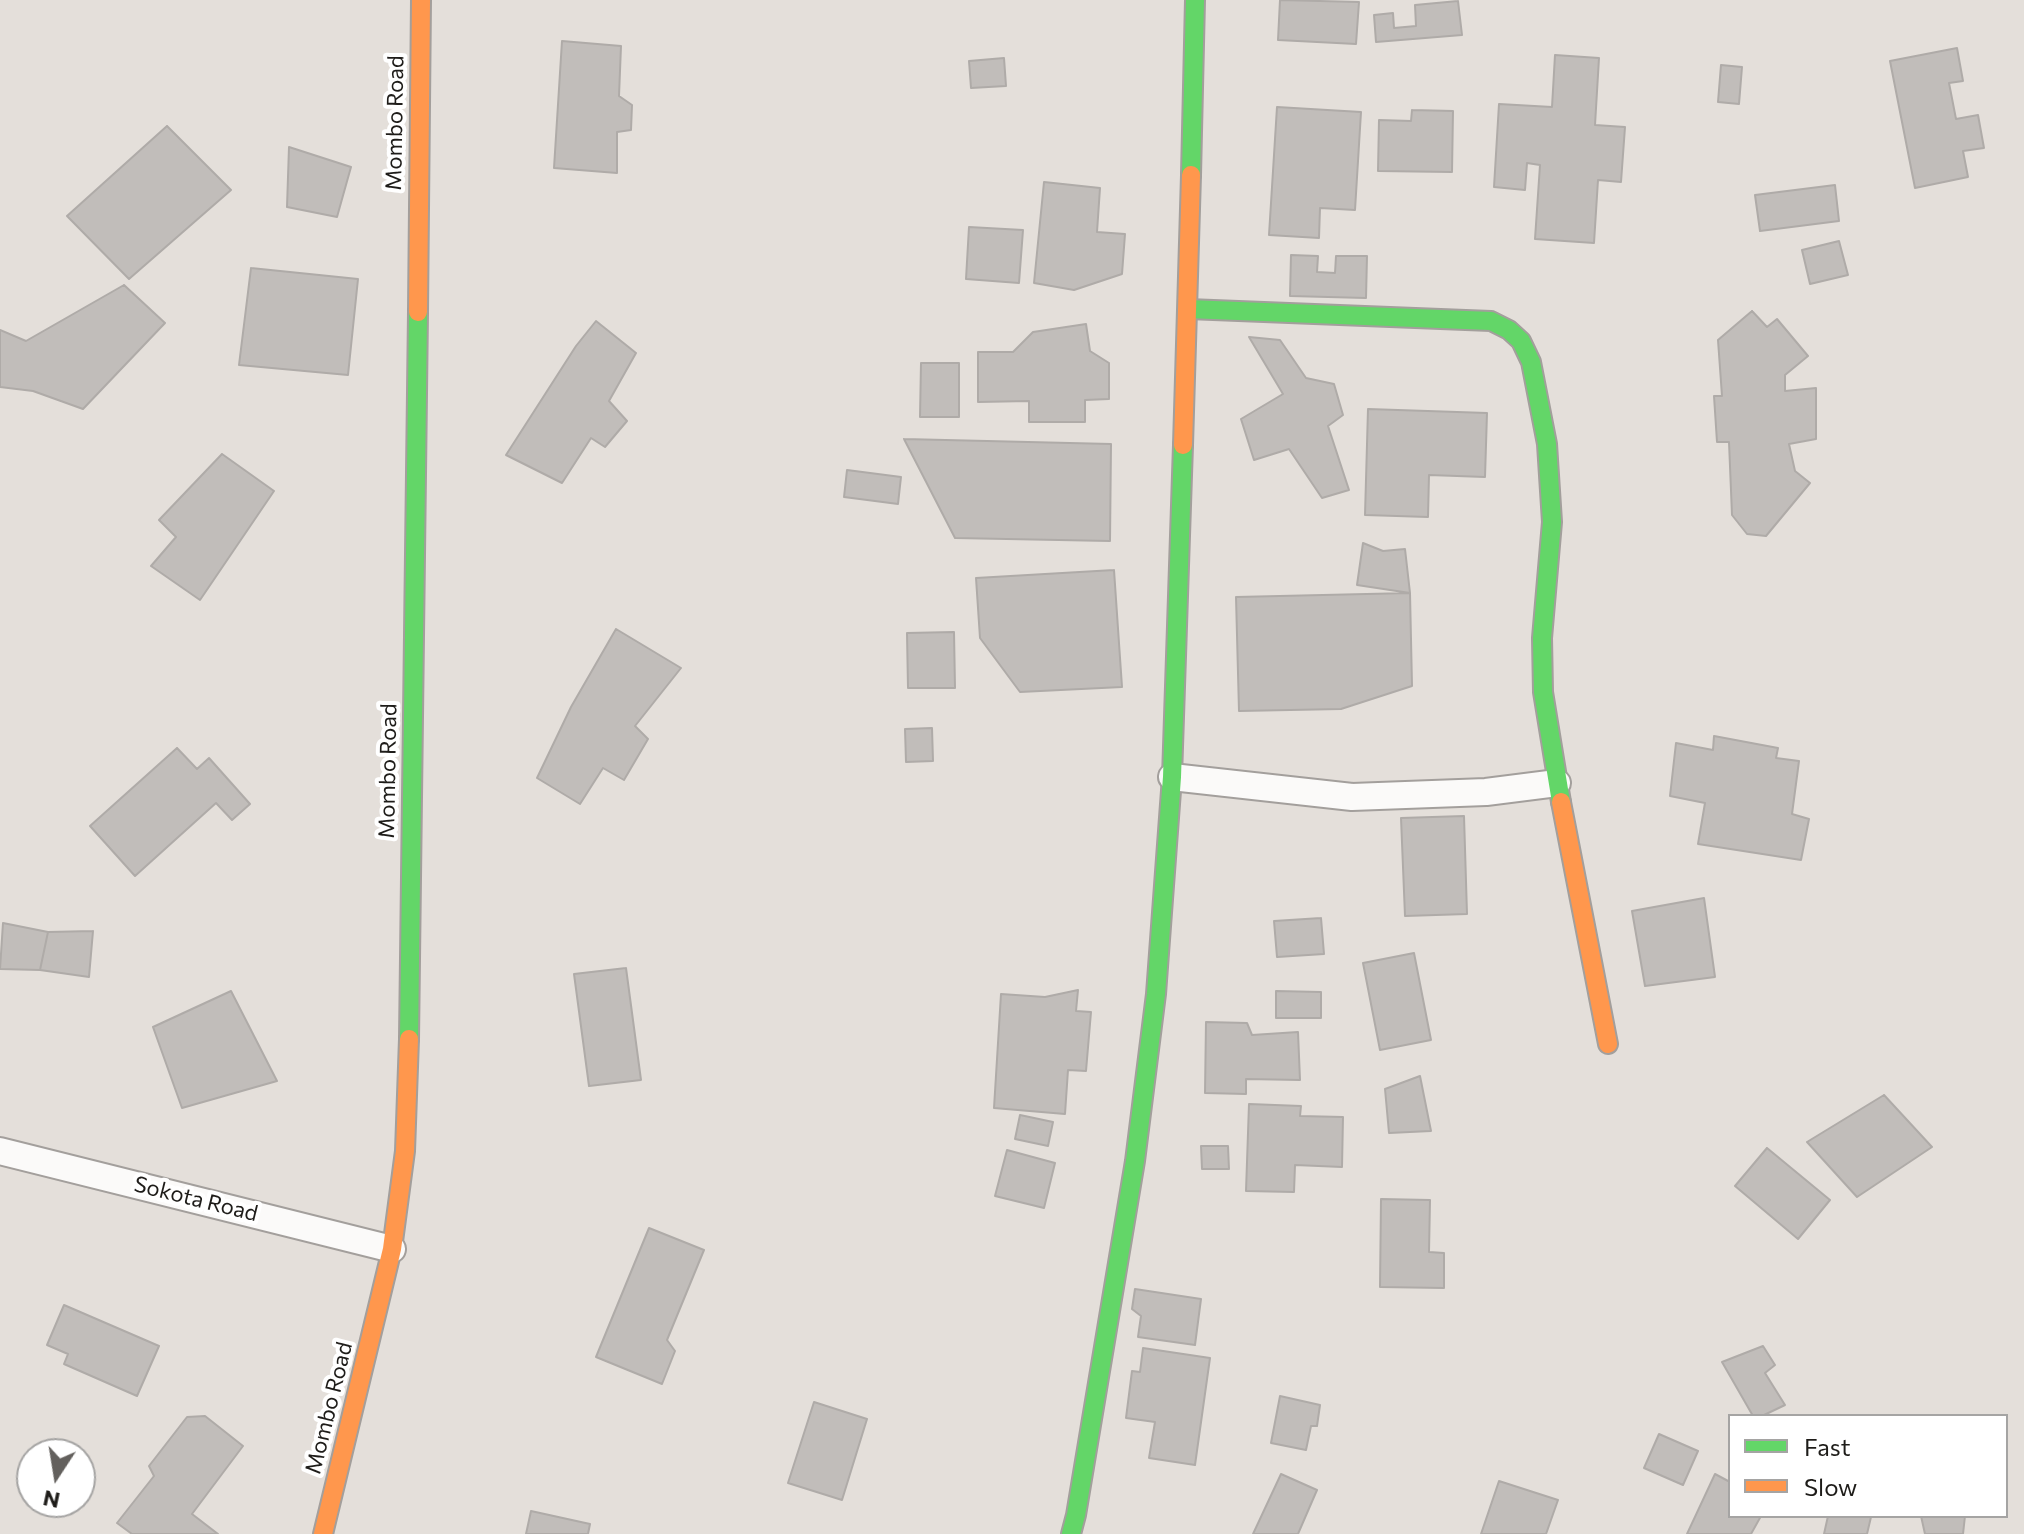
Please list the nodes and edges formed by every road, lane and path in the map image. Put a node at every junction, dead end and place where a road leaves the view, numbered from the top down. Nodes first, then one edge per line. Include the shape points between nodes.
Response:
1 (421, 0) edge
2 (1195, 0) edge
3 (1188, 309) junction
4 (1172, 777) junction
5 (1557, 783) junction
6 (1608, 1044) dead end
7 (0, 1151) edge
8 (392, 1249) junction
9 (323, 1534) edge
10 (1071, 1534) edge

1 - 8 street, Mombo Road via 409,1071
2 - 3 street
3 - 4 street
3 - 5 street via 1491,321 1521,341 1531,362 1547,444 1552,522 1543,692
4 - 5 street via 1352,797 1486,792
4 - 10 street via 1156,994 1135,1161
5 - 6 street
7 - 8 street, Sokota Road
8 - 9 street, Mombo Road

